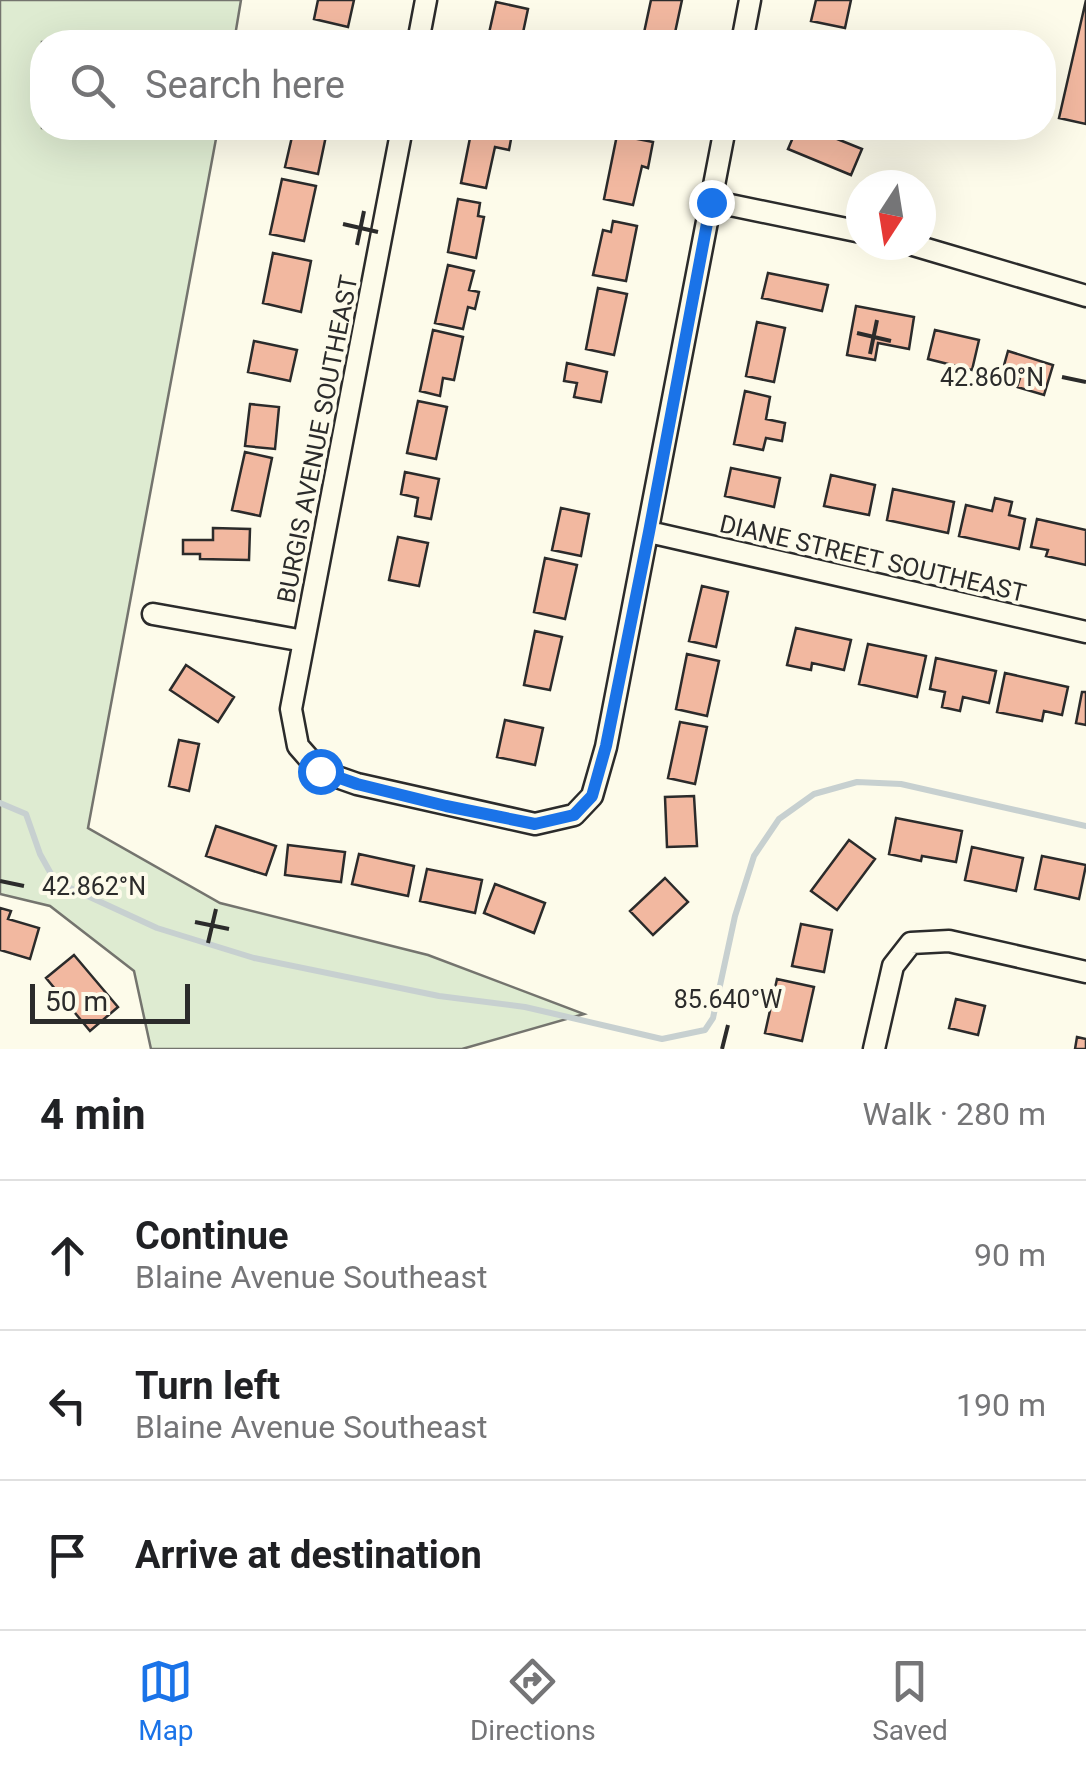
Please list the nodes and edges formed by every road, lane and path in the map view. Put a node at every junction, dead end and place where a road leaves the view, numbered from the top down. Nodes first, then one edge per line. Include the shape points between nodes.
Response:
1 (426, 0) edge
2 (750, 0) edge
3 (420, 30) edge
4 (744, 30) edge
5 (400, 140) edge
6 (724, 140) edge
7 (711, 202) junction
8 (846, 229) edge
9 (936, 252) edge
10 (1086, 296) edge
11 (649, 532) junction
12 (154, 614) dead end
13 (1086, 632) edge
14 (304, 642) junction
15 (1086, 972) edge
16 (874, 1049) edge

1 - 3 street
2 - 4 street
5 - 14 street, BURGIS AVENUE SOUTHEAST
6 - 7 street
7 - 8 street
7 - 11 street
9 - 10 street
11 - 13 street, DIANE STREET SOUTHEAST
11 - 14 street, BURGIS AVENUE SOUTHEAST via 606,746 592,796 574,815 535,824 320,771 298,746 292,709
12 - 14 street
15 - 16 street via 949,941 911,943 894,966

